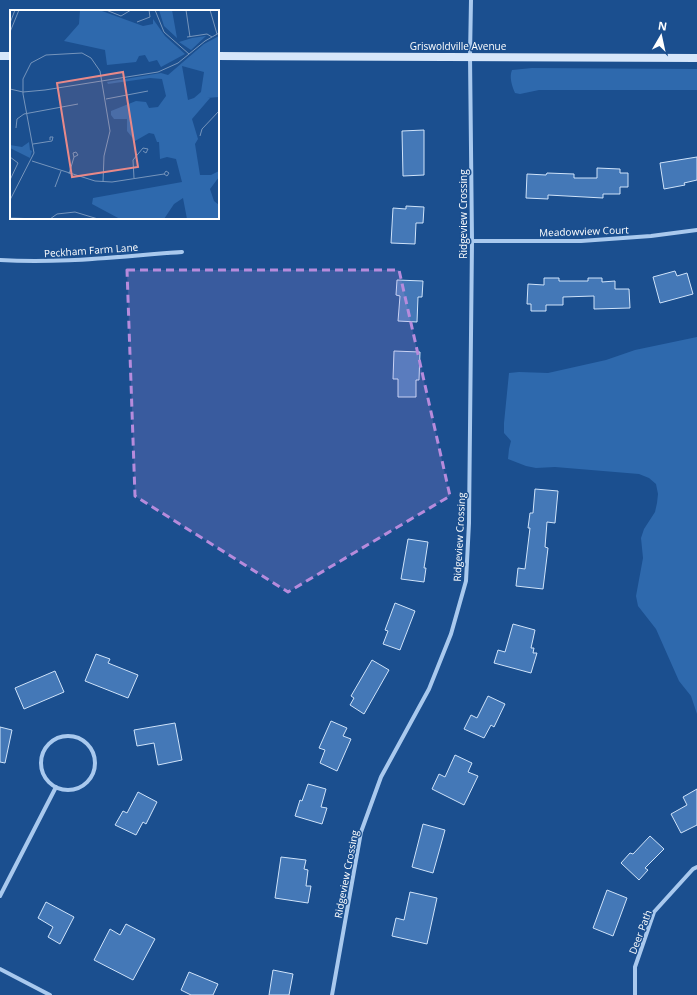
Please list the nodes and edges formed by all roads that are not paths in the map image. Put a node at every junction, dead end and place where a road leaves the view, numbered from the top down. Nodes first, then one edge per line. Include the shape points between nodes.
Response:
1 (471, 0) edge
2 (219, 56) edge
3 (470, 56) junction
4 (697, 58) edge
5 (697, 230) edge
6 (472, 241) junction
7 (182, 252) dead end
8 (0, 260) edge
9 (56, 787) junction
10 (697, 867) edge
11 (0, 896) edge
12 (0, 969) edge
13 (50, 995) edge
14 (332, 995) edge
15 (635, 995) edge

1 - 3 street, Ridgeview Crossing
2 - 3 street, Griswoldville Avenue
3 - 4 street, Griswoldville Avenue
3 - 6 street, Ridgeview Crossing
5 - 6 street, Meadowview Court via 581,241
6 - 14 street, Ridgeview Crossing via 470,523 466,581 451,634 429,689 381,777 361,832
7 - 8 street, Peckham Farm Lane via 53,261
9 - 9 street via 66,790 77,788 86,783 92,775 94,754 80,739 60,737 50,743 44,751 41,761 43,771
9 - 11 street
10 - 15 street, Deer Path via 654,912 636,967
12 - 13 street

